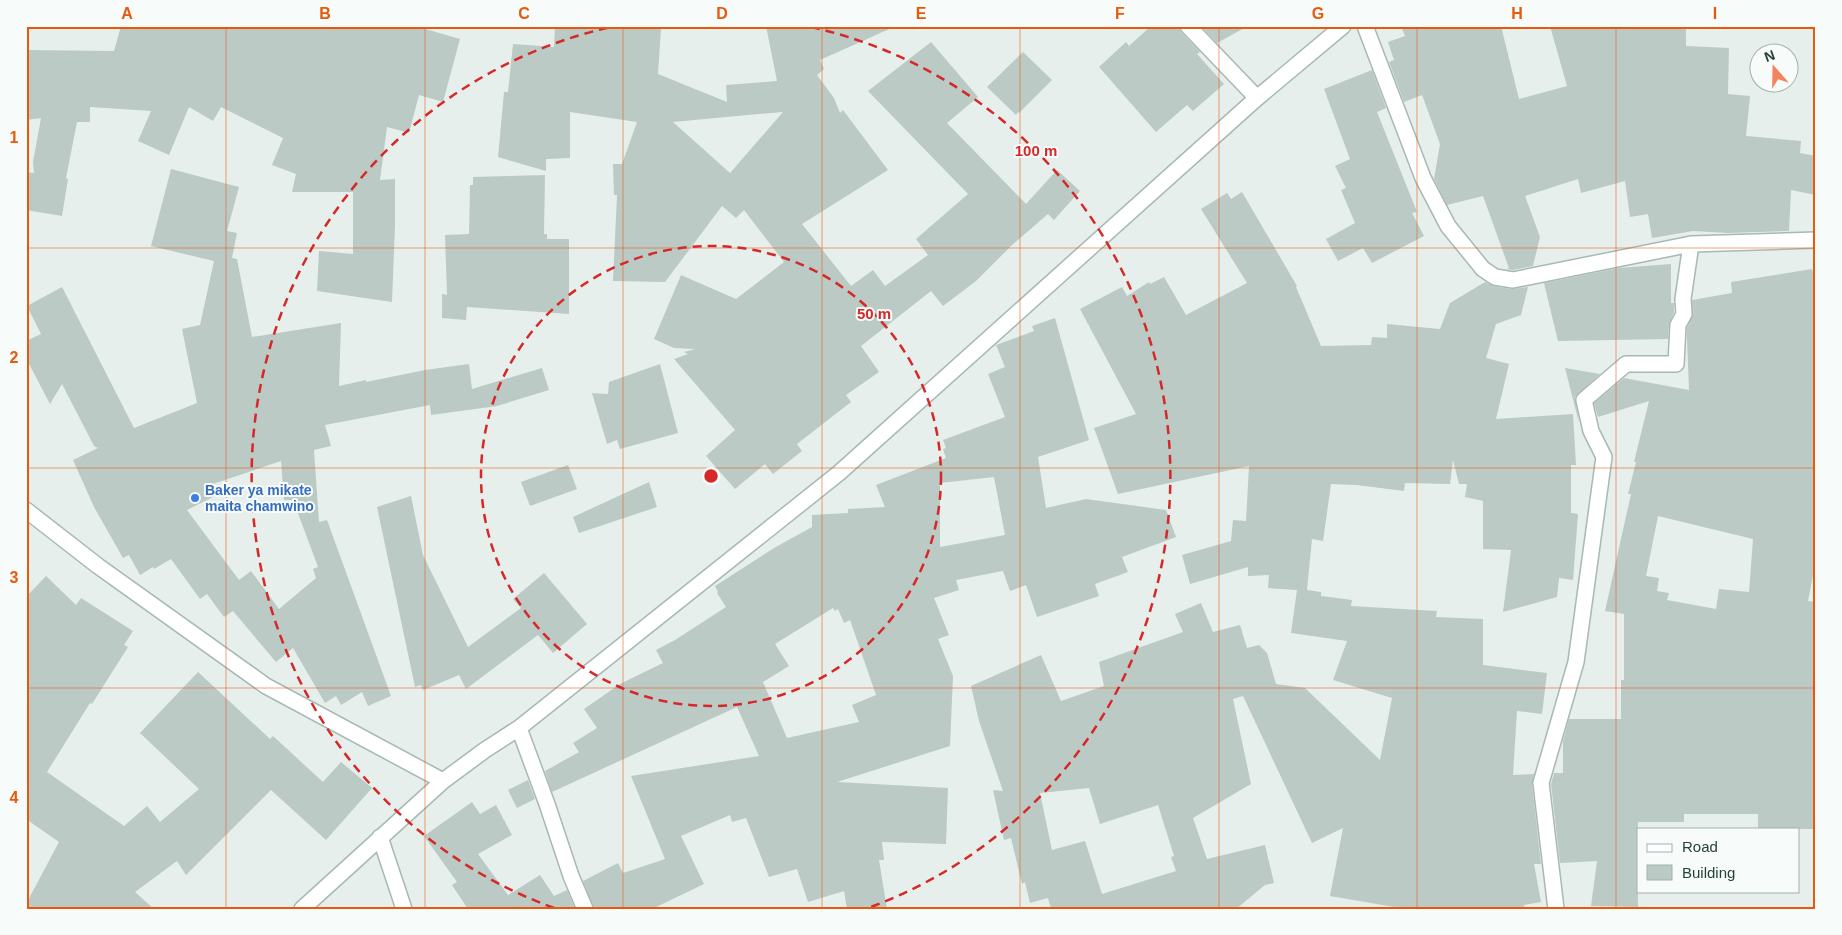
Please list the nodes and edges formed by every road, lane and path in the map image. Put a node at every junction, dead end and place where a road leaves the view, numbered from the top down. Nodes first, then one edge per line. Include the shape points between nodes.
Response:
1 (1188, 26) edge
2 (1343, 26) edge
3 (1365, 26) edge
4 (1257, 98) junction
5 (1816, 240) edge
6 (1691, 244) junction
7 (26, 510) edge
8 (519, 728) junction
9 (443, 781) junction
10 (380, 837) junction
11 (302, 909) edge
12 (404, 909) edge
13 (585, 909) edge
14 (1556, 909) edge

1 - 4 street
2 - 4 street
3 - 6 street via 1423,178 1448,226 1482,269 1495,277 1513,280
4 - 8 street via 840,473
5 - 6 street
6 - 14 street via 1684,314 1678,325 1676,364 1626,364 1584,400 1591,432 1604,457 1576,662 1541,783
7 - 9 street via 98,566 266,686
8 - 9 street
8 - 13 street via 570,876
9 - 10 street
10 - 11 street
10 - 12 street

